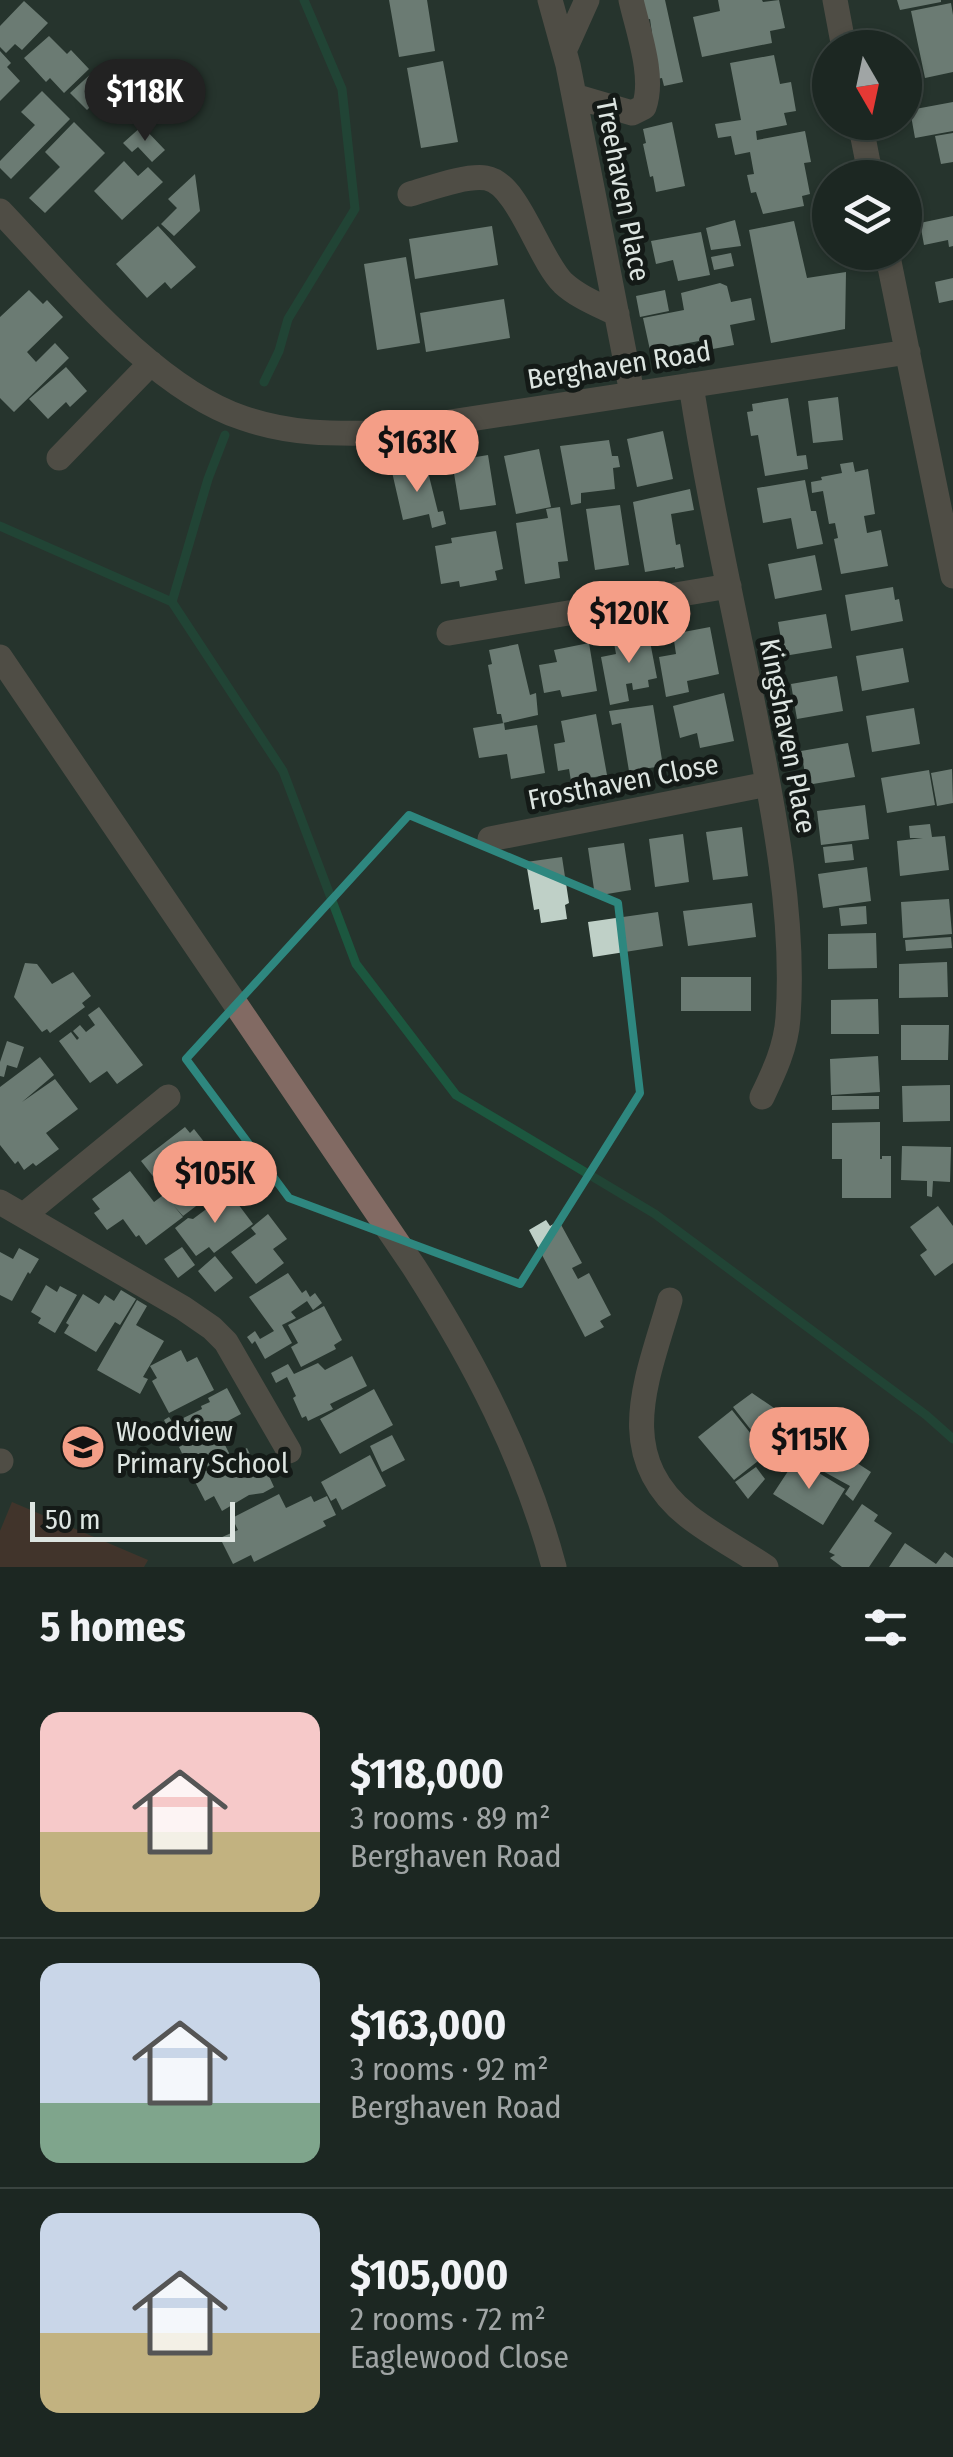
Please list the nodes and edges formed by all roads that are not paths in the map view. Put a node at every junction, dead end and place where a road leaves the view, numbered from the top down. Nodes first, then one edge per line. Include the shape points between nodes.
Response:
1 (550, 0) edge
2 (587, 0) edge
3 (631, 0) edge
4 (834, 0) edge
5 (840, 30) edge
6 (565, 50) junction
7 (574, 96) junction
8 (410, 194) dead end
9 (0, 211) edge
10 (890, 270) edge
11 (617, 314) junction
12 (908, 352) junction
13 (151, 363) junction
14 (691, 385) junction
15 (632, 392) junction
16 (59, 458) dead end
17 (953, 576) edge
18 (729, 586) junction
19 (449, 633) dead end
20 (0, 657) edge
21 (768, 784) junction
22 (490, 839) dead end
23 (168, 1097) dead end
24 (762, 1097) dead end
25 (0, 1202) edge
26 (24, 1216) junction
27 (670, 1300) dead end
28 (289, 1451) dead end
29 (554, 1567) edge
30 (766, 1567) edge

1 - 6 street, Treehaven Place
2 - 6 street
3 - 7 street via 648,77 644,107 632,113
4 - 5 street
6 - 7 street, Treehaven Place
7 - 11 street, Treehaven Place
8 - 11 street via 474,178 497,181 560,280
9 - 13 street, Berghaven Road
10 - 12 street
11 - 15 street, Treehaven Place
12 - 14 street, Berghaven Road
12 - 17 street
13 - 15 street, Berghaven Road via 182,388 241,418 324,434 379,433
13 - 16 street
14 - 15 street, Berghaven Road
14 - 18 street, Kingshaven Place
18 - 19 street
18 - 21 street, Kingshaven Place
20 - 29 street via 455,1330 511,1439
21 - 22 street, Frosthaven Close
21 - 24 street, Kingshaven Place via 789,956 788,1021
23 - 26 street
25 - 26 street
26 - 28 street via 212,1328
27 - 30 street via 642,1400 641,1444 648,1465 688,1516

